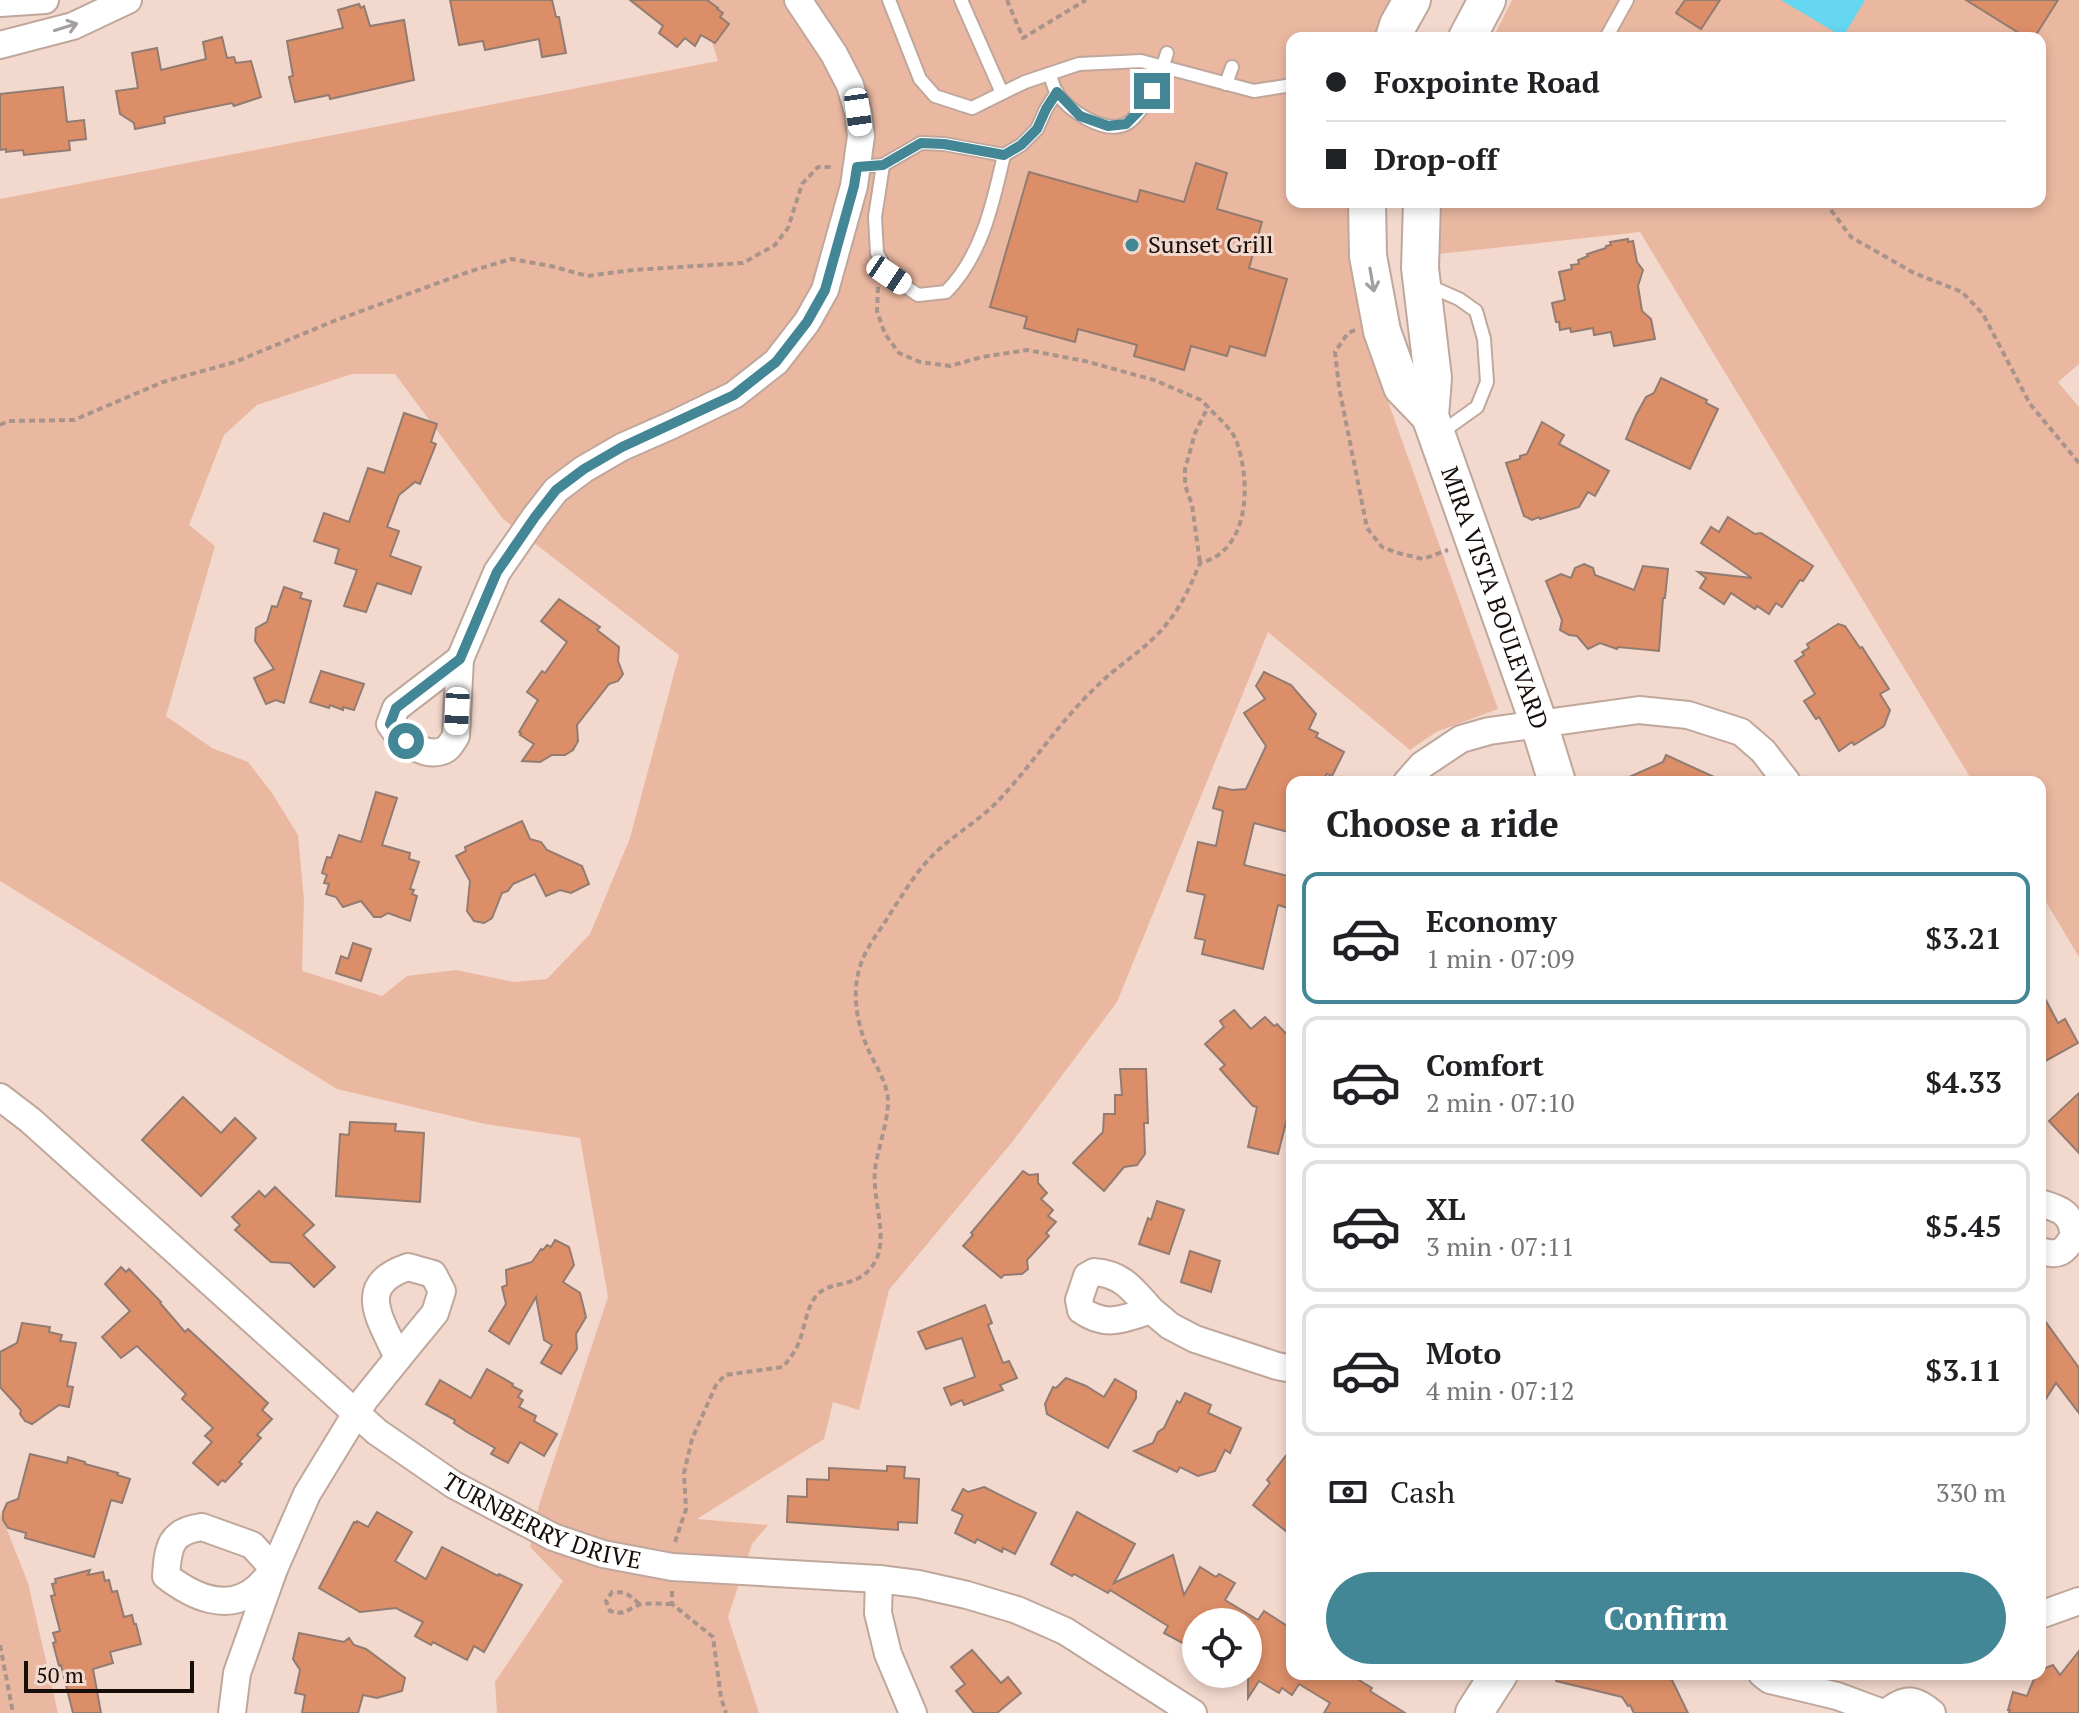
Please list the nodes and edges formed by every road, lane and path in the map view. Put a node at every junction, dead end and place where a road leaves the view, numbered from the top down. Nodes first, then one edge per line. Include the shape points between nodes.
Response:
1 (45, 0) edge
2 (128, 0) edge
3 (798, 0) edge
4 (889, 0) edge
5 (961, 0) edge
6 (1007, 0) edge
7 (1086, 0) edge
8 (1412, 0) edge
9 (1487, 0) edge
10 (1627, 0) edge
11 (0, 3) edge
12 (1396, 32) edge
13 (1470, 32) edge
14 (1609, 32) edge
15 (0, 45) edge
16 (1167, 53) dead end
17 (1163, 66) junction
18 (1232, 67) dead end
19 (1049, 74) junction
20 (1226, 84) junction
21 (1286, 86) edge
22 (1057, 92) junction
23 (1002, 93) junction
24 (1004, 155) junction
25 (870, 166) junction
26 (1367, 208) edge
27 (1422, 208) edge
28 (1829, 208) edge
29 (877, 253) junction
30 (1422, 283) junction
31 (1380, 321) junction
32 (1208, 407) junction
33 (0, 425) edge
34 (1433, 426) junction
35 (2079, 463) edge
36 (1475, 541) junction
37 (1200, 563) junction
38 (460, 659) dead end
39 (1539, 724) junction
40 (1412, 776) edge
41 (1555, 776) edge
42 (1784, 776) edge
43 (0, 1097) edge
44 (2046, 1205) edge
45 (2046, 1253) edge
46 (1151, 1310) dead end
47 (398, 1358) dead end
48 (1286, 1368) edge
49 (356, 1413) junction
50 (672, 1567) junction
51 (879, 1579) junction
52 (2079, 1601) edge
53 (639, 1604) junction
54 (672, 1604) junction
55 (2046, 1613) edge
56 (0, 1645) edge
57 (1495, 1680) edge
58 (1770, 1680) edge
59 (13, 1713) edge
60 (232, 1713) edge
61 (726, 1713) edge
62 (913, 1713) edge
63 (1193, 1713) edge
64 (1474, 1713) edge
65 (1884, 1713) edge
66 (1932, 1713) edge

1 - 11 street
15 -> 2 street via 73,26
3 - 25 street via 850,85
4 - 23 lane via 920,79 935,96 972,108
5 - 23 lane
6 - 7 path via 1023,38
8 - 12 street
9 - 13 street
10 - 14 lane
16 - 17 lane
17 - 19 lane via 1141,61 1079,64
17 - 20 lane
17 - 22 lane via 1141,109 1126,124 1108,126 1080,116
18 - 20 lane
19 - 22 lane
19 - 23 lane
20 - 21 lane via 1254,91
22 - 24 lane via 1037,129
24 - 25 lane via 921,143
24 - 29 lane via 986,223 971,257 946,292 918,295 889,275
25 - 29 lane
25 - 33 path via 818,167 802,184 788,228 775,245 743,263 587,276 511,259 235,362 163,382 74,420
25 - 38 street via 854,186 825,290 776,362 734,395 622,447 556,490 497,572
26 -> 31 street, MIRA VISTA BOULEVARD via 1368,256
27 - 30 street, MIRA VISTA BOULEVARD
28 - 35 path via 1851,237 1914,273 1962,292 1983,314 2030,404
29 - 32 path via 877,311 899,353 950,366 1027,350 1154,380
30 - 34 street, MIRA VISTA BOULEVARD
30 - 34 lane via 1476,311 1484,339 1487,382 1477,407
31 - 34 street, MIRA VISTA BOULEVARD via 1402,387
31 - 36 path via 1348,333 1335,352 1367,528 1382,547 1423,559
32 - 37 path via 1185,469
32 - 37 path via 1235,437 1245,492 1236,537 1211,560
34 - 36 street, MIRA VISTA BOULEVARD
36 - 39 street, MIRA VISTA BOULEVARD
37 - 50 path via 1187,595 1164,627 1098,684 995,804 933,855 867,951 855,1000 867,1048 888,1095 875,1172 881,1242 875,1261 860,1279 817,1294 800,1341 783,1367 725,1375 716,1385 692,1439 684,1473 686,1509
39 - 40 street via 1461,739
39 - 41 street, MIRA VISTA BOULEVARD
39 - 42 street via 1639,710 1688,715 1741,732
43 - 49 street, TURNBERRY DRIVE
44 - 45 street via 2062,1210 2072,1222 2074,1236 2065,1250
46 - 48 street via 1195,1339
47 - 49 street
49 - 50 street, TURNBERRY DRIVE via 454,1485 514,1518 603,1554
49 - 60 street via 307,1494 274,1569 237,1673
50 - 51 street, TURNBERRY DRIVE
50 - 54 path
51 - 62 street via 878,1613 888,1654
51 - 63 street, TURNBERRY DRIVE via 1017,1610 1065,1631
52 - 55 street
53 - 53 path via 620,1614 610,1611 606,1601 612,1592 621,1591
53 - 54 path
54 - 61 path via 713,1637
56 - 59 path
57 - 64 street
58 - 65 street
65 - 66 street via 1898,1702 1916,1702

